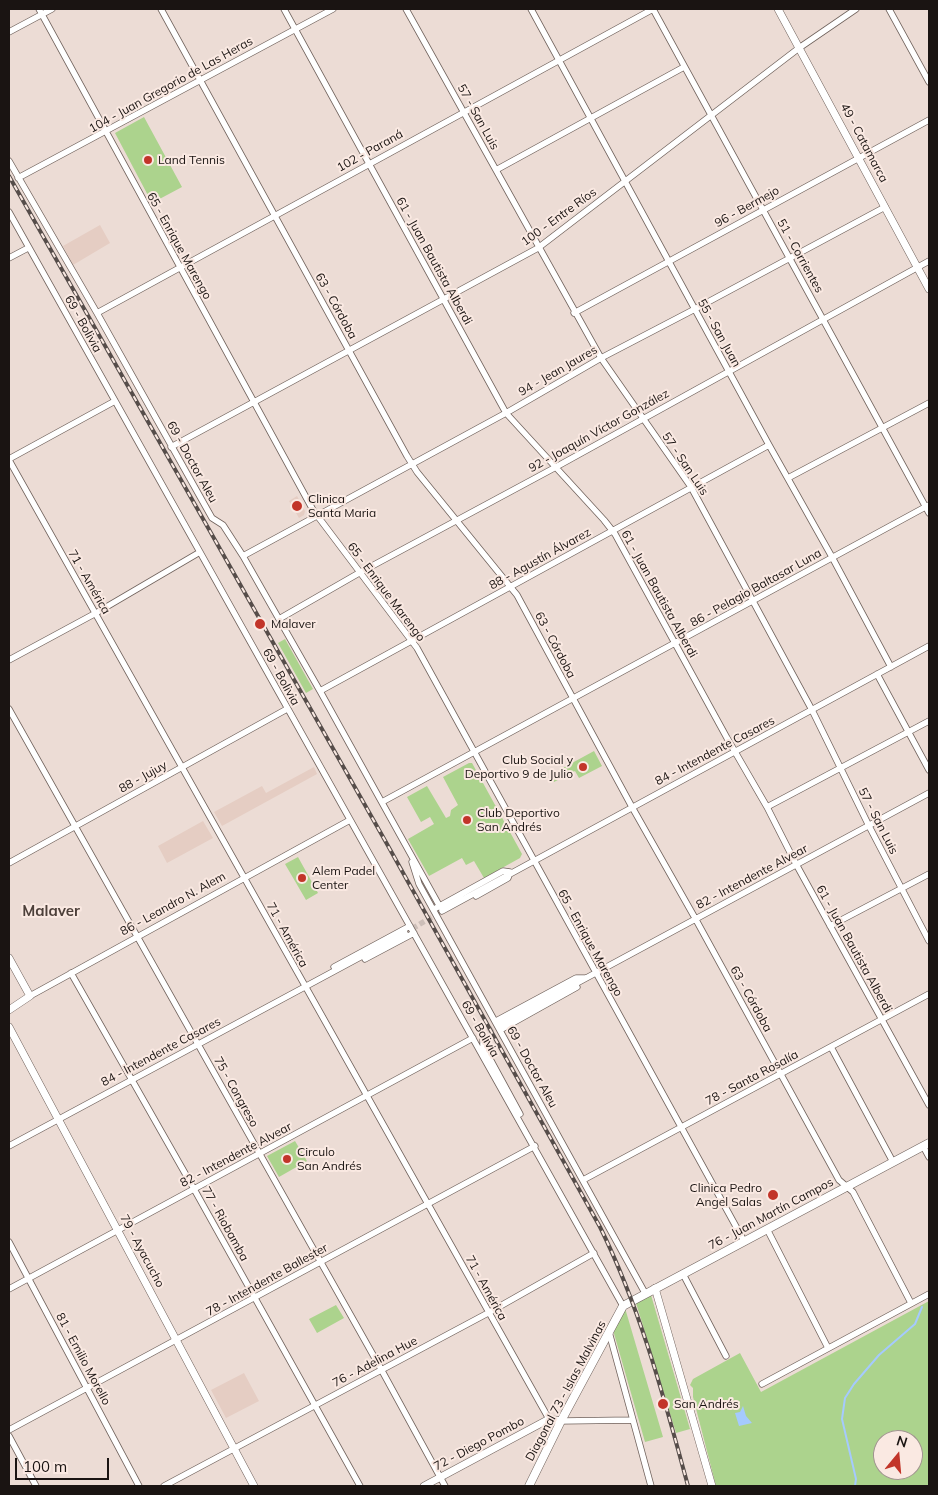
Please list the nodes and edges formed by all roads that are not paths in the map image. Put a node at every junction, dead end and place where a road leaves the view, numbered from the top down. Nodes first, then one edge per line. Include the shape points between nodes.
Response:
1 (52, 9) edge
2 (161, 9) edge
3 (284, 9) edge
4 (334, 9) edge
5 (406, 9) edge
6 (530, 9) edge
7 (653, 9) edge
8 (778, 9) edge
9 (856, 9) edge
10 (889, 9) edge
11 (40, 12) edge
12 (295, 29) junction
13 (9, 32) edge
14 (799, 48) junction
15 (558, 60) junction
16 (684, 67) junction
17 (200, 81) junction
18 (929, 82) edge
19 (463, 112) junction
20 (712, 115) junction
21 (591, 118) junction
22 (929, 120) edge
23 (106, 133) junction
24 (860, 159) junction
25 (9, 160) edge
26 (369, 163) junction
27 (496, 170) junction
28 (18, 178) junction
29 (624, 181) junction
30 (885, 207) junction
31 (763, 210) junction
32 (9, 212) edge
33 (275, 215) junction
34 (28, 248) junction
35 (538, 248) junction
36 (9, 258) edge
37 (790, 258) junction
38 (668, 262) junction
39 (929, 262) edge
40 (179, 267) junction
41 (918, 267) junction
42 (929, 289) edge
43 (443, 298) junction
44 (695, 310) junction
45 (97, 313) junction
46 (574, 313) junction
47 (823, 319) junction
48 (349, 350) junction
49 (601, 358) junction
50 (729, 371) junction
51 (115, 401) junction
52 (254, 402) junction
53 (929, 403) edge
54 (506, 413) junction
55 (643, 419) junction
56 (883, 428) junction
57 (769, 445) junction
58 (172, 447) junction
59 (9, 460) edge
60 (412, 464) junction
61 (556, 467) junction
62 (788, 478) junction
63 (691, 487) junction
64 (928, 508) edge
65 (317, 516) junction
66 (457, 520) junction
67 (613, 530) junction
68 (200, 552) junction
69 (243, 556) junction
70 (832, 557) junction
71 (359, 573) junction
72 (511, 586) junction
73 (753, 601) junction
74 (96, 613) junction
75 (279, 619) junction
76 (412, 641) junction
77 (675, 644) junction
78 (929, 646) edge
79 (9, 660) edge
80 (890, 667) junction
81 (877, 674) junction
82 (320, 691) junction
83 (572, 699) junction
84 (9, 709) edge
85 (287, 709) junction
86 (812, 710) junction
87 (929, 721) edge
88 (909, 732) junction
89 (735, 751) junction
90 (475, 752) junction
91 (181, 766) junction
92 (841, 769) junction
93 (929, 770) edge
94 (929, 793) edge
95 (382, 802) junction
96 (632, 807) junction
97 (767, 807) junction
98 (350, 820) junction
99 (75, 826) junction
100 (869, 826) junction
101 (533, 860) junction
102 (9, 863) edge
103 (796, 864) junction
104 (510, 872) junction
105 (929, 874) edge
106 (244, 879) junction
107 (901, 888) junction
108 (438, 909) junction
109 (437, 917) junction
110 (695, 918) junction
111 (410, 926) junction
112 (830, 926) junction
113 (405, 933) tunnel mouth
114 (414, 933) junction
115 (138, 937) junction
116 (929, 941) edge
117 (9, 958) edge
118 (71, 973) junction
119 (595, 973) junction
120 (324, 977) junction
121 (585, 978) junction
122 (304, 987) junction
123 (929, 994) edge
124 (30, 996) junction
125 (9, 1010) edge
126 (881, 1020) junction
127 (499, 1025) junction
128 (9, 1027) edge
129 (473, 1038) junction
130 (483, 1038) dead end
131 (198, 1044) junction
132 (831, 1047) junction
133 (780, 1074) junction
134 (132, 1079) junction
135 (367, 1096) junction
136 (929, 1105) edge
137 (58, 1118) junction
138 (522, 1124) junction
139 (682, 1127) junction
140 (926, 1144) edge
141 (9, 1146) edge
142 (535, 1146) junction
143 (260, 1155) junction
144 (929, 1157) edge
145 (894, 1162) junction
146 (584, 1180) junction
147 (846, 1187) junction
148 (194, 1189) junction
149 (428, 1204) junction
150 (767, 1229) junction
151 (117, 1230) junction
152 (744, 1241) junction
153 (9, 1242) edge
154 (594, 1253) junction
155 (319, 1262) junction
156 (683, 1274) junction
157 (29, 1279) junction
158 (656, 1288) junction
159 (9, 1290) edge
160 (645, 1293) junction
161 (929, 1294) edge
162 (254, 1298) junction
163 (911, 1303) junction
164 (623, 1306) junction
165 (488, 1314) junction
166 (608, 1332) junction
167 (176, 1340) junction
168 (828, 1348) junction
169 (726, 1356) dead end
170 (381, 1370) junction
171 (762, 1384) dead end
172 (88, 1389) junction
173 (315, 1405) junction
174 (548, 1419) junction
175 (633, 1420) junction
176 (561, 1421) junction
177 (9, 1430) edge
178 (9, 1436) edge
179 (233, 1448) junction
180 (440, 1478) junction
181 (36, 1486) edge
182 (139, 1486) edge
183 (164, 1486) edge
184 (254, 1486) edge
185 (360, 1486) edge
186 (424, 1486) edge
187 (445, 1486) edge
188 (529, 1486) edge
189 (651, 1486) edge
190 (712, 1486) edge

1 - 11 street
2 - 17 street, 63 - Córdoba
3 - 12 street, 61 - Juan Bautista Alberdi
4 - 12 street, 104 - Juan Gregorio de Las Heras
5 - 19 street, 57 - San Luis
6 - 15 street, 55 - San Juan
7 - 15 street, 102 - Paraná
7 - 16 street, 51 - Corrientes
8 - 14 street, 49 - Catamarca
9 - 14 street, 100 - Entre Ríos
10 - 18 street
11 - 13 street
11 - 23 street, 65 - Enrique Marengo
12 - 17 street, 104 - Juan Gregorio de Las Heras
12 - 26 street, 61 - Juan Bautista Alberdi
14 - 20 street, 100 - Entre Ríos
14 - 24 street, 49 - Catamarca
15 - 19 street, 102 - Paraná
15 - 21 street, 55 - San Juan
16 - 20 street, 51 - Corrientes
16 - 21 street
17 - 23 street, 104 - Juan Gregorio de Las Heras
17 - 33 street, 63 - Córdoba
19 - 26 street, 102 - Paraná
19 - 27 street, 57 - San Luis
20 - 29 street, 100 - Entre Ríos
20 - 31 street, 51 - Corrientes
21 - 27 street
21 - 29 street, 55 - San Juan
22 - 24 street, 96 - Bermejo
23 - 28 street, 104 - Juan Gregorio de Las Heras
23 - 40 street, 65 - Enrique Marengo
24 - 30 street, 49 - Catamarca
24 - 31 street, 96 - Bermejo
25 - 28 street, 69 - Doctor Aleu
26 - 33 street, 102 - Paraná
26 - 43 street, 61 - Juan Bautista Alberdi
27 - 35 street, 57 - San Luis
28 - 45 street, 69 - Doctor Aleu
29 - 35 street, 100 - Entre Ríos
29 - 38 street, 55 - San Juan
30 - 37 street, 94 - Jean Jaures
30 - 41 street, 49 - Catamarca
31 - 37 street, 51 - Corrientes
31 - 38 street, 96 - Bermejo
32 - 34 street, 69 - Bolivia
33 - 40 street, 102 - Paraná
33 - 48 street, 63 - Córdoba
34 - 36 street
34 - 51 street, 69 - Bolivia
35 - 43 street, 100 - Entre Ríos
35 - 46 street, 57 - San Luis
37 - 44 street, 94 - Jean Jaures
37 - 47 street, 51 - Corrientes
38 - 44 street, 55 - San Juan
38 - 46 street, 96 - Bermejo
39 - 41 street, 92 - Joaquín Víctor González
40 - 45 street, 102 - Paraná
40 - 52 street, 65 - Enrique Marengo
41 - 42 street, 49 - Catamarca
41 - 47 street, 92 - Joaquín Víctor González
43 - 48 street, 100 - Entre Ríos
43 - 54 street, 61 - Juan Bautista Alberdi
44 - 49 street, 94 - Jean Jaures
44 - 50 street, 55 - San Juan
45 - 58 street, 69 - Doctor Aleu
46 - 49 street, 57 - San Luis
47 - 50 street, 92 - Joaquín Víctor González
47 - 56 street, 51 - Corrientes
48 - 52 street, 100 - Entre Ríos
48 - 60 street, 63 - Córdoba
49 - 54 street, 94 - Jean Jaures
49 - 55 street, 57 - San Luis
50 - 55 street, 92 - Joaquín Víctor González
50 - 57 street, 55 - San Juan
51 - 59 street
51 - 68 street, 69 - Bolivia
52 - 58 street, 100 - Entre Ríos
52 - 65 street, 65 - Enrique Marengo
53 - 56 street
54 - 60 street, 94 - Jean Jaures
54 - 61 street, 61 - Juan Bautista Alberdi
55 - 61 street, 92 - Joaquín Víctor González
55 - 63 street, 57 - San Luis
56 - 62 street
56 - 64 street, 51 - Corrientes
57 - 62 street, 55 - San Juan
57 - 63 street, 88 - Agustín Álvarez
58 - 69 street, 69 - Doctor Aleu via 212,518 223,525
59 - 74 street, 71 - América
60 - 65 street, 94 - Jean Jaures
60 - 66 street, 63 - Córdoba
61 - 66 street, 92 - Joaquín Víctor González
61 - 67 street, 61 - Juan Bautista Alberdi
62 - 70 street, 55 - San Juan
63 - 67 street, 88 - Agustín Álvarez
63 - 73 street, 57 - San Luis
64 - 70 street, 86 - Pelagio Baltasar Luna
65 - 69 street, 94 - Jean Jaures
65 - 71 street, 65 - Enrique Marengo
66 - 71 street, 92 - Joaquín Víctor González
66 - 72 street, 63 - Córdoba
67 - 72 street, 88 - Agustín Álvarez
67 - 77 street, 61 - Juan Bautista Alberdi
68 - 74 street
68 - 85 street, 69 - Bolivia
69 - 75 street, 69 - Doctor Aleu
70 - 73 street, 86 - Pelagio Baltasar Luna
70 - 80 street, 55 - San Juan
71 - 75 street, 92 - Joaquín Víctor González
71 - 76 street, 65 - Enrique Marengo
72 - 76 street, 88 - Agustín Álvarez
72 - 83 street, 63 - Córdoba
73 - 77 street, 86 - Pelagio Baltasar Luna
73 - 86 street, 57 - San Luis
74 - 79 street
74 - 91 street, 71 - América
75 - 82 street, 69 - Doctor Aleu
76 - 82 street, 88 - Agustín Álvarez
76 - 90 street, 65 - Enrique Marengo
77 - 83 street, 86 - Pelagio Baltasar Luna
77 - 89 street, 61 - Juan Bautista Alberdi
78 - 80 street, 84 - Intendente Casares
80 - 81 street, 84 - Intendente Casares
81 - 86 street, 84 - Intendente Casares
81 - 88 street
82 - 95 street, 69 - Doctor Aleu
83 - 90 street, 86 - Pelagio Baltasar Luna
83 - 96 street, 63 - Córdoba
84 - 99 street, 75 - Congreso
85 - 91 street, 88 - Jujuy
85 - 98 street, 69 - Bolivia
86 - 89 street, 84 - Intendente Casares
86 - 92 street, 57 - San Luis
87 - 88 street
88 - 92 street
88 - 93 street
89 - 96 street, 84 - Intendente Casares
89 - 97 street, 61 - Juan Bautista Alberdi
90 - 95 street, 86 - Pelagio Baltasar Luna
90 - 101 street, 65 - Enrique Marengo
91 - 99 street, 88 - Jujuy
91 - 106 street, 71 - América
92 - 97 street
92 - 100 street, 57 - San Luis
94 - 100 street, 82 - Intendente Alvear
95 - 108 street, 69 - Doctor Aleu
96 - 101 street, 84 - Intendente Casares
96 - 110 street, 63 - Córdoba
97 - 103 street, 61 - Juan Bautista Alberdi
98 - 106 street, 86 - Leandro N. Alem
98 - 111 street, 69 - Bolivia
99 - 102 street, 88 - Jujuy
99 - 115 street, 75 - Congreso
100 - 103 street, 82 - Intendente Alvear
100 - 107 street, 57 - San Luis
101 - 104 street, 84 - Intendente Casares
101 - 119 street, 65 - Enrique Marengo
103 - 110 street, 82 - Intendente Alvear
103 - 112 street, 61 - Juan Bautista Alberdi
104 - 108 street, 84 - Intendente Casares
104 - 109 street, 84 - Intendente Casares via 508,878
105 - 107 street
106 - 115 street, 86 - Leandro N. Alem
106 - 122 street, 71 - América
107 - 112 street
107 - 116 street, 57 - San Luis
108 - 109 street, 69 - Doctor Aleu
109 - 127 street, 69 - Doctor Aleu
110 - 119 street, 82 - Intendente Alvear
110 - 133 street, 63 - Córdoba
111 - 114 street, 69 - Bolivia
111 - 120 street, 84 - Intendente Casares via 332,968
112 - 126 street, 61 - Juan Bautista Alberdi
113 - 120 street, 84 - Intendente Casares
114 - 120 street, 84 - Intendente Casares via 337,974
114 - 129 street, 69 - Bolivia
115 - 118 street, 86 - Leandro N. Alem
115 - 131 street, 75 - Congreso
117 - 124 street
118 - 124 street, 86 - Leandro N. Alem
118 - 134 street, 77 - Riobamba
119 - 121 street, 82 - Intendente Alvear
119 - 139 street, 65 - Enrique Marengo
120 - 122 street, 84 - Intendente Casares
121 - 127 street, 82 - Intendente Alvear via 576,978
121 - 127 street, 82 - Intendente Alvear via 581,985
122 - 131 street, 84 - Intendente Casares
122 - 135 street, 71 - América
123 - 126 street, 78 - Santa Rosalía
124 - 125 street, 86 - Leandro N. Alem
126 - 132 street, 78 - Santa Rosalía
126 - 136 street, 61 - Juan Bautista Alberdi
127 - 146 street, 69 - Doctor Aleu
128 - 137 street, 79 - Ayacucho
129 - 135 street, 82 - Intendente Alvear
129 - 138 street, 69 - Bolivia
130 - 138 street, 69 - Bolivia via 482,1046 516,1106
131 - 134 street, 84 - Intendente Casares
131 - 143 street, 75 - Congreso
132 - 133 street, 78 - Santa Rosalía
132 - 145 street
133 - 139 street, 78 - Santa Rosalía
133 - 147 street, 63 - Córdoba via 839,1180
134 - 137 street, 84 - Intendente Casares
134 - 148 street, 77 - Riobamba
135 - 143 street, 82 - Intendente Alvear
135 - 149 street, 71 - América
137 - 141 street, 84 - Intendente Casares
137 - 151 street, 79 - Ayacucho
138 - 142 street, 69 - Bolivia
139 - 146 street, 78 - Santa Rosalía
139 - 152 street, 65 - Enrique Marengo
140 - 144 street
140 - 145 main road, 76 - Juan Martín Campos
142 - 149 street, 78 - Intendente Ballester
142 - 154 street, 69 - Bolivia
143 - 148 street, 82 - Intendente Alvear
143 - 155 street, 75 - Congreso
145 - 147 main road, 76 - Juan Martín Campos
146 - 160 street, 69 - Doctor Aleu
147 - 150 main road, 76 - Juan Martín Campos
147 - 163 street, 63 - Córdoba via 853,1192
148 - 151 street, 82 - Intendente Alvear
148 - 162 street, 77 - Riobamba
149 - 155 street, 78 - Intendente Ballester
149 - 165 street, 71 - América
150 - 152 main road, 76 - Juan Martín Campos
150 - 168 street
151 - 157 street, 82 - Intendente Alvear
151 - 167 street, 79 - Ayacucho
152 - 156 main road, 76 - Juan Martín Campos
153 - 157 street, 81 - Emilio Morello
154 - 164 street, 69 - Bolivia
154 - 165 street, 76 - Adelina Hue
155 - 162 street, 78 - Intendente Ballester
155 - 170 street, 75 - Congreso
156 - 158 main road, 76 - Juan Martín Campos
156 - 169 street
157 - 159 street, 82 - Intendente Alvear
157 - 172 street, 81 - Emilio Morello
158 - 160 main road, 76 - Juan Martín Campos
158 - 190 street
160 - 164 main road, 76 - Juan Martín Campos
161 - 163 street
162 - 167 street, 78 - Intendente Ballester
162 - 173 street, 77 - Riobamba
163 - 168 street
164 - 166 main road, Diagonal 73 - Islas Malvinas
165 - 170 street, 76 - Adelina Hue
165 - 174 street, 71 - América
166 - 175 street
166 - 176 main road, Diagonal 73 - Islas Malvinas
167 - 172 street, 78 - Intendente Ballester
167 - 179 street, 79 - Ayacucho
168 - 171 street
170 - 173 street, 76 - Adelina Hue
170 - 180 street, 75 - Congreso
172 - 177 street, 78 - Intendente Ballester
172 - 182 street, 81 - Emilio Morello
173 - 179 street, 76 - Adelina Hue
173 - 185 street, 77 - Riobamba
174 - 176 street
174 - 180 street, 72 - Diego Pombo
175 - 176 street
175 - 189 street
176 - 188 main road, Diagonal 73 - Islas Malvinas
178 - 181 street
179 - 183 street, 76 - Adelina Hue
179 - 184 street, 79 - Ayacucho
180 - 186 street, 72 - Diego Pombo
180 - 187 street, 75 - Congreso

